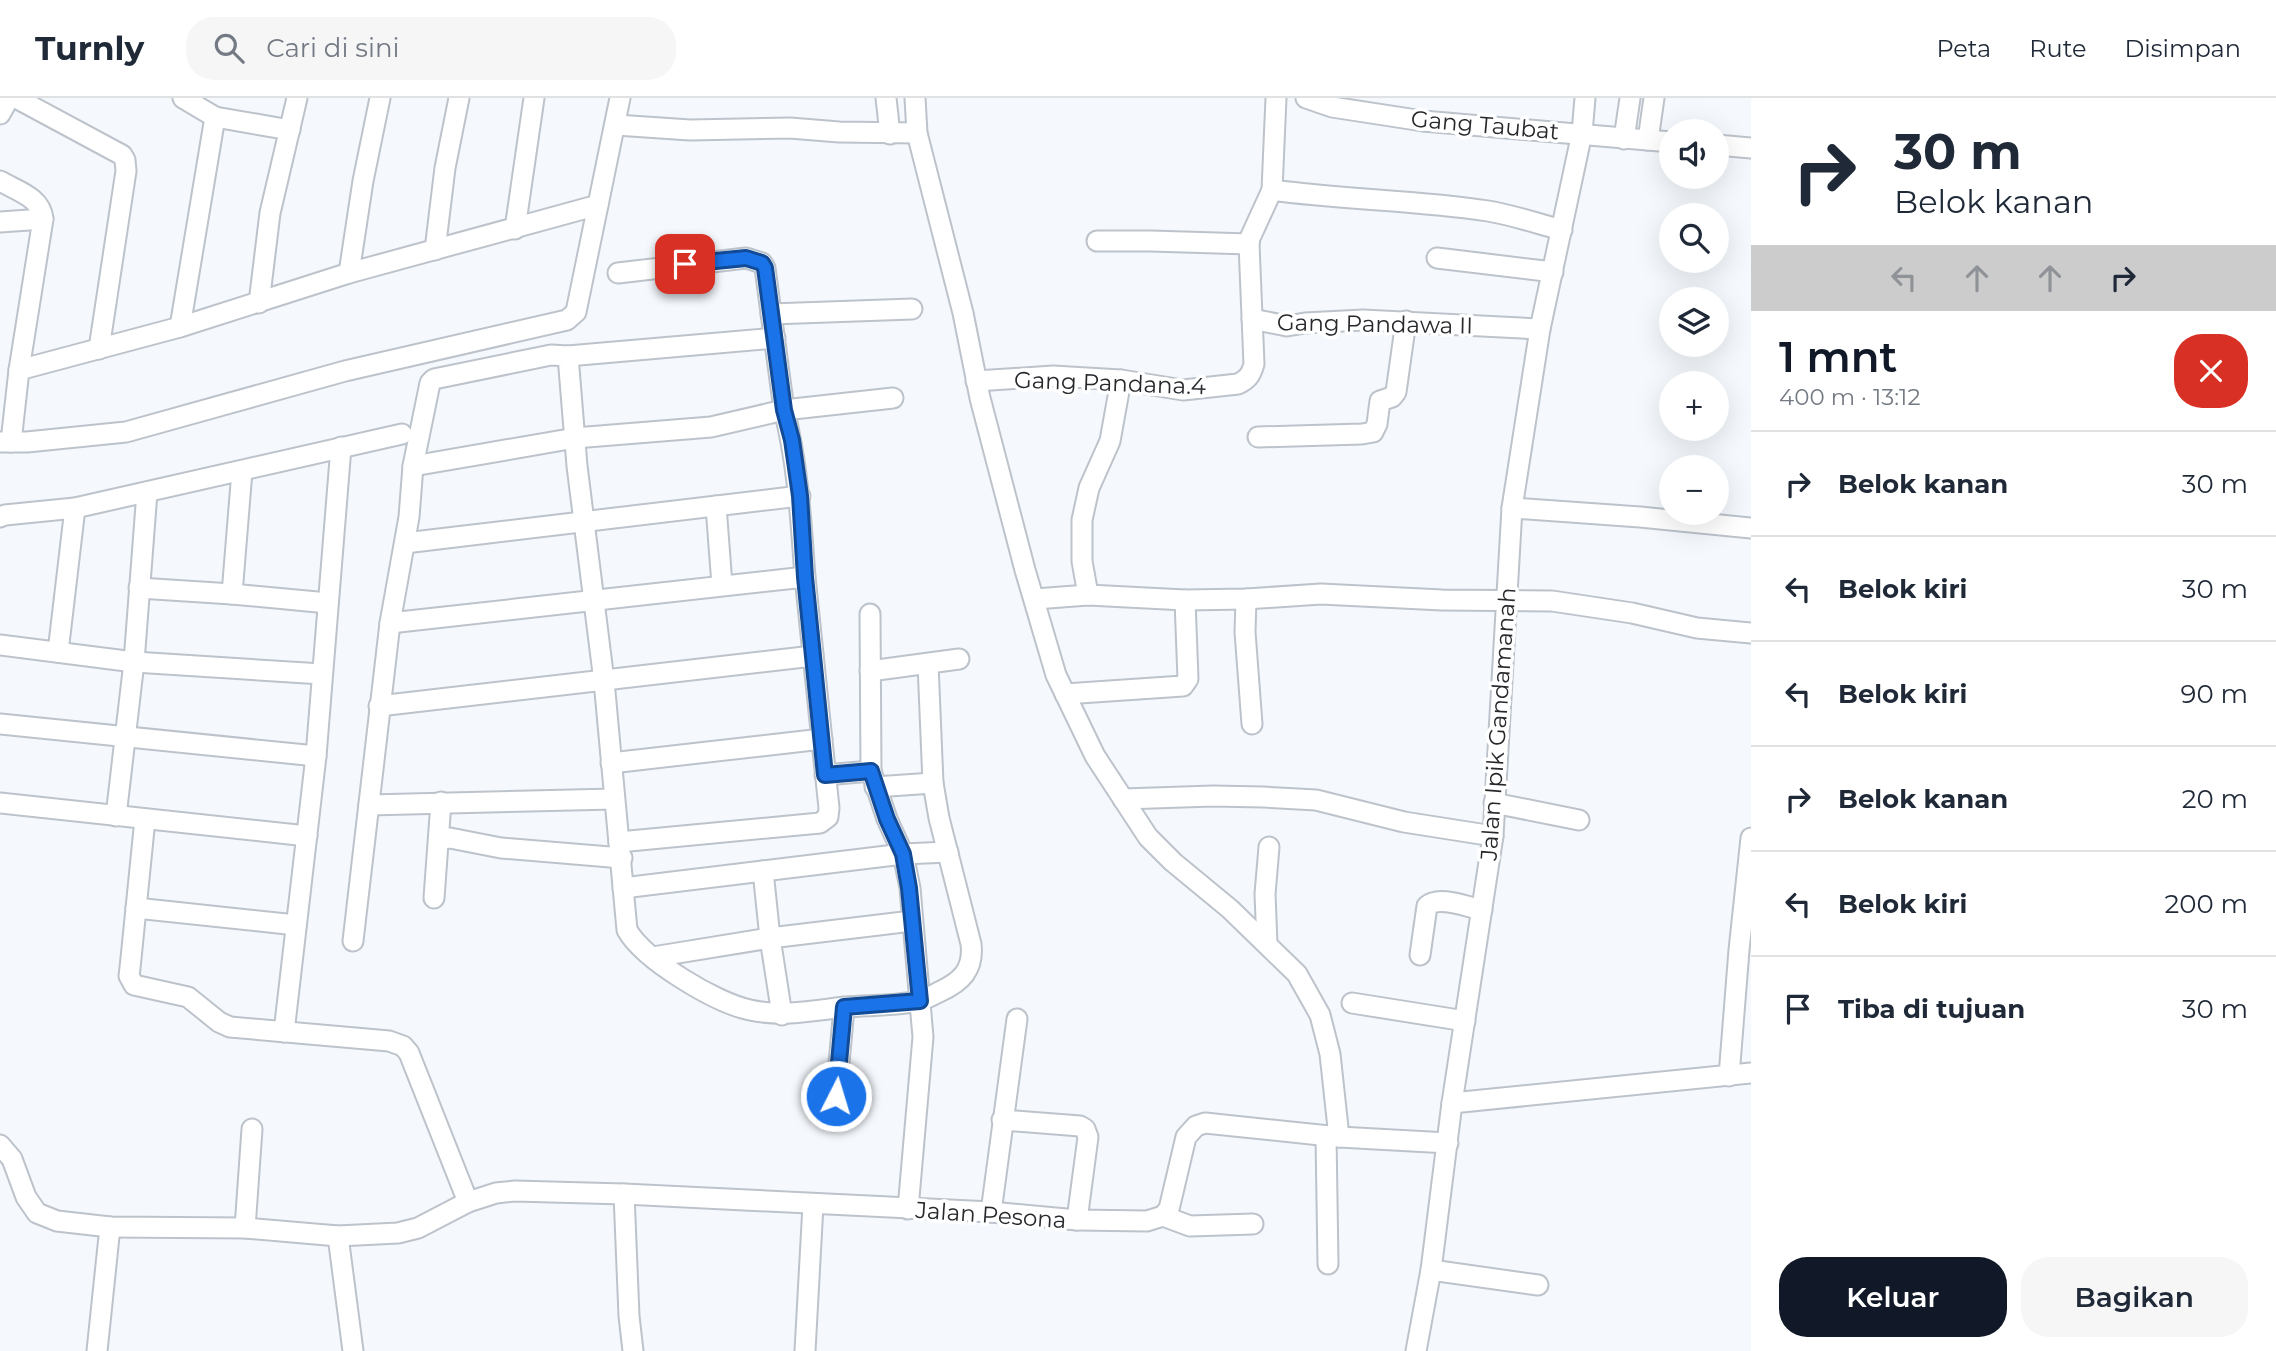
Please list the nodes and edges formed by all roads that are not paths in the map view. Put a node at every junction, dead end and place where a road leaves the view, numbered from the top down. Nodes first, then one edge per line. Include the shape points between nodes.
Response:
1 (9, 98) edge
2 (16, 98) edge
3 (183, 98) edge
4 (297, 98) edge
5 (380, 98) edge
6 (459, 98) edge
7 (534, 98) edge
8 (620, 98) edge
9 (886, 98) edge
10 (915, 98) edge
11 (1276, 98) edge
12 (1306, 98) edge
13 (1585, 98) edge
14 (1630, 98) edge
15 (1654, 98) edge
16 (0, 114) edge
17 (215, 117) junction
18 (616, 125) junction
19 (290, 130) junction
20 (902, 133) junction
21 (1582, 133) junction
22 (1624, 139) junction
23 (1648, 140) junction
24 (1659, 141) edge
25 (1729, 146) edge
26 (1751, 148) edge
27 (0, 181) edge
28 (1272, 190) junction
29 (598, 205) junction
30 (43, 219) junction
31 (0, 222) edge
32 (515, 229) junction
33 (1562, 230) junction
34 (1097, 241) dead end
35 (1249, 244) junction
36 (435, 250) junction
37 (1437, 258) dead end
38 (1553, 272) junction
39 (349, 273) junction
40 (618, 273) dead end
41 (259, 303) junction
42 (912, 309) dead end
43 (771, 314) junction
44 (1252, 319) junction
45 (1406, 321) junction
46 (180, 327) junction
47 (1540, 329) junction
48 (775, 338) junction
49 (99, 349) junction
50 (568, 356) junction
51 (19, 370) junction
52 (976, 380) junction
53 (1122, 380) junction
54 (893, 398) dead end
55 (784, 410) junction
56 (402, 434) dead end
57 (1258, 437) dead end
58 (575, 438) junction
59 (5, 442) edge
60 (341, 447) junction
61 (413, 466) junction
62 (242, 471) junction
63 (147, 492) junction
64 (800, 496) junction
65 (716, 506) junction
66 (75, 508) junction
67 (1512, 508) junction
68 (0, 517) edge
69 (584, 523) junction
70 (1751, 528) edge
71 (405, 543) junction
72 (805, 577) junction
73 (722, 585) junction
74 (139, 588) junction
75 (232, 593) junction
76 (1088, 594) junction
77 (1246, 598) junction
78 (1035, 599) junction
79 (1185, 600) junction
80 (595, 601) junction
81 (1508, 601) junction
82 (328, 603) junction
83 (870, 614) dead end
84 (390, 623) junction
85 (1751, 633) edge
86 (0, 645) edge
87 (58, 652) junction
88 (813, 656) junction
89 (959, 659) dead end
90 (134, 662) junction
91 (928, 664) junction
92 (870, 671) junction
93 (322, 674) junction
94 (604, 681) junction
95 (1065, 694) junction
96 (379, 706) junction
97 (0, 724) edge
98 (1252, 724) dead end
99 (125, 737) junction
100 (822, 739) junction
101 (316, 756) junction
102 (611, 763) junction
103 (825, 775) junction
104 (873, 779) junction
105 (933, 783) junction
106 (614, 799) junction
107 (1123, 799) junction
108 (441, 802) junction
109 (0, 803) edge
110 (1494, 803) junction
111 (369, 805) junction
112 (116, 816) junction
113 (145, 819) junction
114 (1579, 820) dead end
115 (307, 836) junction
116 (1493, 836) junction
117 (1751, 838) edge
118 (440, 839) junction
119 (1269, 847) dead end
120 (620, 850) junction
121 (948, 852) junction
122 (903, 854) junction
123 (763, 871) junction
124 (623, 888) junction
125 (434, 898) dead end
126 (136, 908) junction
127 (1482, 910) junction
128 (912, 921) junction
129 (296, 925) junction
130 (770, 938) junction
131 (353, 941) dead end
132 (1267, 944) junction
133 (1420, 955) dead end
134 (653, 957) junction
135 (920, 1001) junction
136 (1352, 1003) dead end
137 (844, 1007) junction
138 (782, 1015) junction
139 (1017, 1019) dead end
140 (1465, 1021) junction
141 (284, 1032) junction
142 (1751, 1073) edge
143 (1729, 1076) junction
144 (836, 1096) dead end
145 (1452, 1103) junction
146 (1002, 1120) junction
147 (252, 1129) dead end
148 (1332, 1137) junction
149 (1448, 1143) junction
150 (0, 1145) edge
151 (624, 1194) junction
152 (468, 1202) junction
153 (813, 1205) junction
154 (908, 1209) junction
155 (991, 1212) junction
156 (1163, 1216) junction
157 (1077, 1220) junction
158 (1253, 1224) dead end
159 (110, 1227) junction
160 (245, 1228) junction
161 (338, 1236) junction
162 (1328, 1264) dead end
163 (1431, 1270) junction
164 (1538, 1285) dead end
165 (97, 1351) edge
166 (353, 1351) edge
167 (633, 1351) edge
168 (805, 1351) edge
169 (1416, 1351) edge

1 - 16 street
2 - 49 street via 125,160
3 - 17 street
4 - 19 street
5 - 39 street
6 - 36 street
7 - 32 street
8 - 18 street
9 - 20 street
10 - 20 street
11 - 28 street, Gang Pandana.4
12 - 21 street, Gang Taubat via 1332,107 1423,121
13 - 21 street, Jalan Ipik Gandamanah
14 - 22 street
15 - 23 street
17 - 19 street
17 - 46 street
18 - 20 street
18 - 29 street
19 - 41 street via 271,214
20 - 52 street via 963,313
21 - 22 street, Gang Taubat
21 - 33 street, Jalan Ipik Gandamanah
22 - 23 street, Gang Taubat
23 - 24 street, Gang Taubat
25 - 26 street
27 - 30 street via 35,200
28 - 33 street via 1490,211
28 - 35 street, Gang Pandana.4
29 - 32 street
29 - 59 street via 576,312 567,320 345,371 127,432
30 - 31 street
30 - 51 street
32 - 36 street
33 - 38 street, Jalan Ipik Gandamanah
34 - 35 street
35 - 44 street, Gang Pandana.4
36 - 39 street
37 - 38 street
38 - 47 street, Jalan Ipik Gandamanah
39 - 41 street
40 - 43 street via 726,259 756,260 765,268
41 - 46 street
42 - 43 street
43 - 48 street
44 - 45 street, Gang Pandawa II via 1287,326
44 - 53 street, Gang Pandana.4 via 1254,365 1246,380 1238,384 1183,390
45 - 47 street, Gang Pandawa II
45 - 57 street via 1396,392 1380,401 1373,432
46 - 49 street
47 - 67 street, Jalan Ipik Gandamanah
48 - 50 street
48 - 55 street
49 - 51 street
50 - 58 street
50 - 61 street via 551,355 434,379 427,392
51 - 59 street
52 - 53 street, Gang Pandana.4 via 1053,376
52 - 78 street
53 - 76 street via 1110,441 1089,488 1082,520
54 - 55 street
55 - 58 street via 711,427
55 - 64 street
56 - 60 street
58 - 61 street
58 - 69 street
60 - 62 street
60 - 82 street
61 - 71 street
62 - 63 street
62 - 75 street
63 - 66 street
63 - 74 street
64 - 65 street
64 - 72 street
65 - 69 street
65 - 73 street
66 - 68 street
66 - 87 street
67 - 70 street
67 - 81 street, Jalan Ipik Gandamanah
69 - 71 street
69 - 80 street
71 - 84 street
72 - 73 street
72 - 88 street
73 - 80 street
74 - 75 street
74 - 90 street
75 - 82 street
76 - 78 street
76 - 79 street
77 - 79 street
77 - 81 street via 1321,594
77 - 98 street
78 - 95 street
79 - 95 street via 1188,679 1183,687
80 - 84 street
80 - 94 street
81 - 85 street via 1552,601
81 - 110 street, Jalan Ipik Gandamanah
82 - 93 street
83 - 92 street
84 - 96 street
86 - 87 street
87 - 90 street
88 - 94 street
88 - 100 street
89 - 91 street
90 - 93 street
90 - 99 street
91 - 92 street
91 - 105 street
92 - 104 street
93 - 101 street
94 - 96 street
94 - 102 street
95 - 107 street via 1095,756
96 - 111 street
97 - 99 street
99 - 101 street
99 - 112 street
100 - 102 street
100 - 103 street
101 - 115 street
102 - 106 street
103 - 104 street
103 - 120 street via 829,808 828,817 820,823
104 - 105 street
104 - 122 street
105 - 121 street
106 - 108 street
106 - 120 street
107 - 116 street via 1238,796 1316,800 1404,822
107 - 132 street via 1157,847
108 - 111 street
108 - 118 street
109 - 112 street
110 - 114 street
110 - 116 street, Jalan Ipik Gandamanah
111 - 131 street
112 - 113 street
113 - 115 street
113 - 126 street
115 - 129 street
116 - 127 street, Jalan Ipik Gandamanah
117 - 143 street
118 - 120 street via 501,848
118 - 125 street
119 - 132 street
120 - 124 street
121 - 122 street
121 - 135 street via 971,962 951,986
122 - 123 street
122 - 128 street
123 - 124 street
123 - 130 street
124 - 134 street via 627,930
126 - 129 street
126 - 141 street via 129,976 134,985 188,998 223,1025
127 - 133 street via 1429,903
127 - 140 street, Jalan Ipik Gandamanah
128 - 130 street
128 - 135 street
129 - 141 street
130 - 134 street
130 - 138 street
132 - 148 street via 1297,974 1320,1015 1330,1054
134 - 138 street via 697,988 747,1010
135 - 137 street
135 - 154 street via 923,1037
136 - 140 street
137 - 138 street
137 - 144 street
139 - 146 street
140 - 145 street, Jalan Ipik Gandamanah
141 - 152 street via 402,1046 409,1053
142 - 143 street
143 - 145 street
145 - 149 street, Jalan Ipik Gandamanah
146 - 155 street
146 - 157 street via 1085,1129 1088,1138
147 - 160 street
148 - 149 street
148 - 156 street via 1196,1126 1186,1137 1172,1201
148 - 162 street
149 - 163 street, Jalan Ipik Gandamanah
150 - 159 street, Jalan Pesona via 12,1159 37,1213 57,1221
151 - 152 street, Jalan Pesona via 515,1191
151 - 153 street, Jalan Pesona
151 - 167 street
152 - 161 street, Jalan Pesona via 409,1231
153 - 154 street, Jalan Pesona
153 - 168 street
154 - 155 street, Jalan Pesona
155 - 157 street, Jalan Pesona
156 - 157 street, Jalan Pesona via 1147,1221
156 - 158 street via 1190,1226
159 - 160 street, Jalan Pesona
159 - 165 street
160 - 161 street, Jalan Pesona
161 - 166 street
163 - 164 street
163 - 169 street, Jalan Ipik Gandamanah

